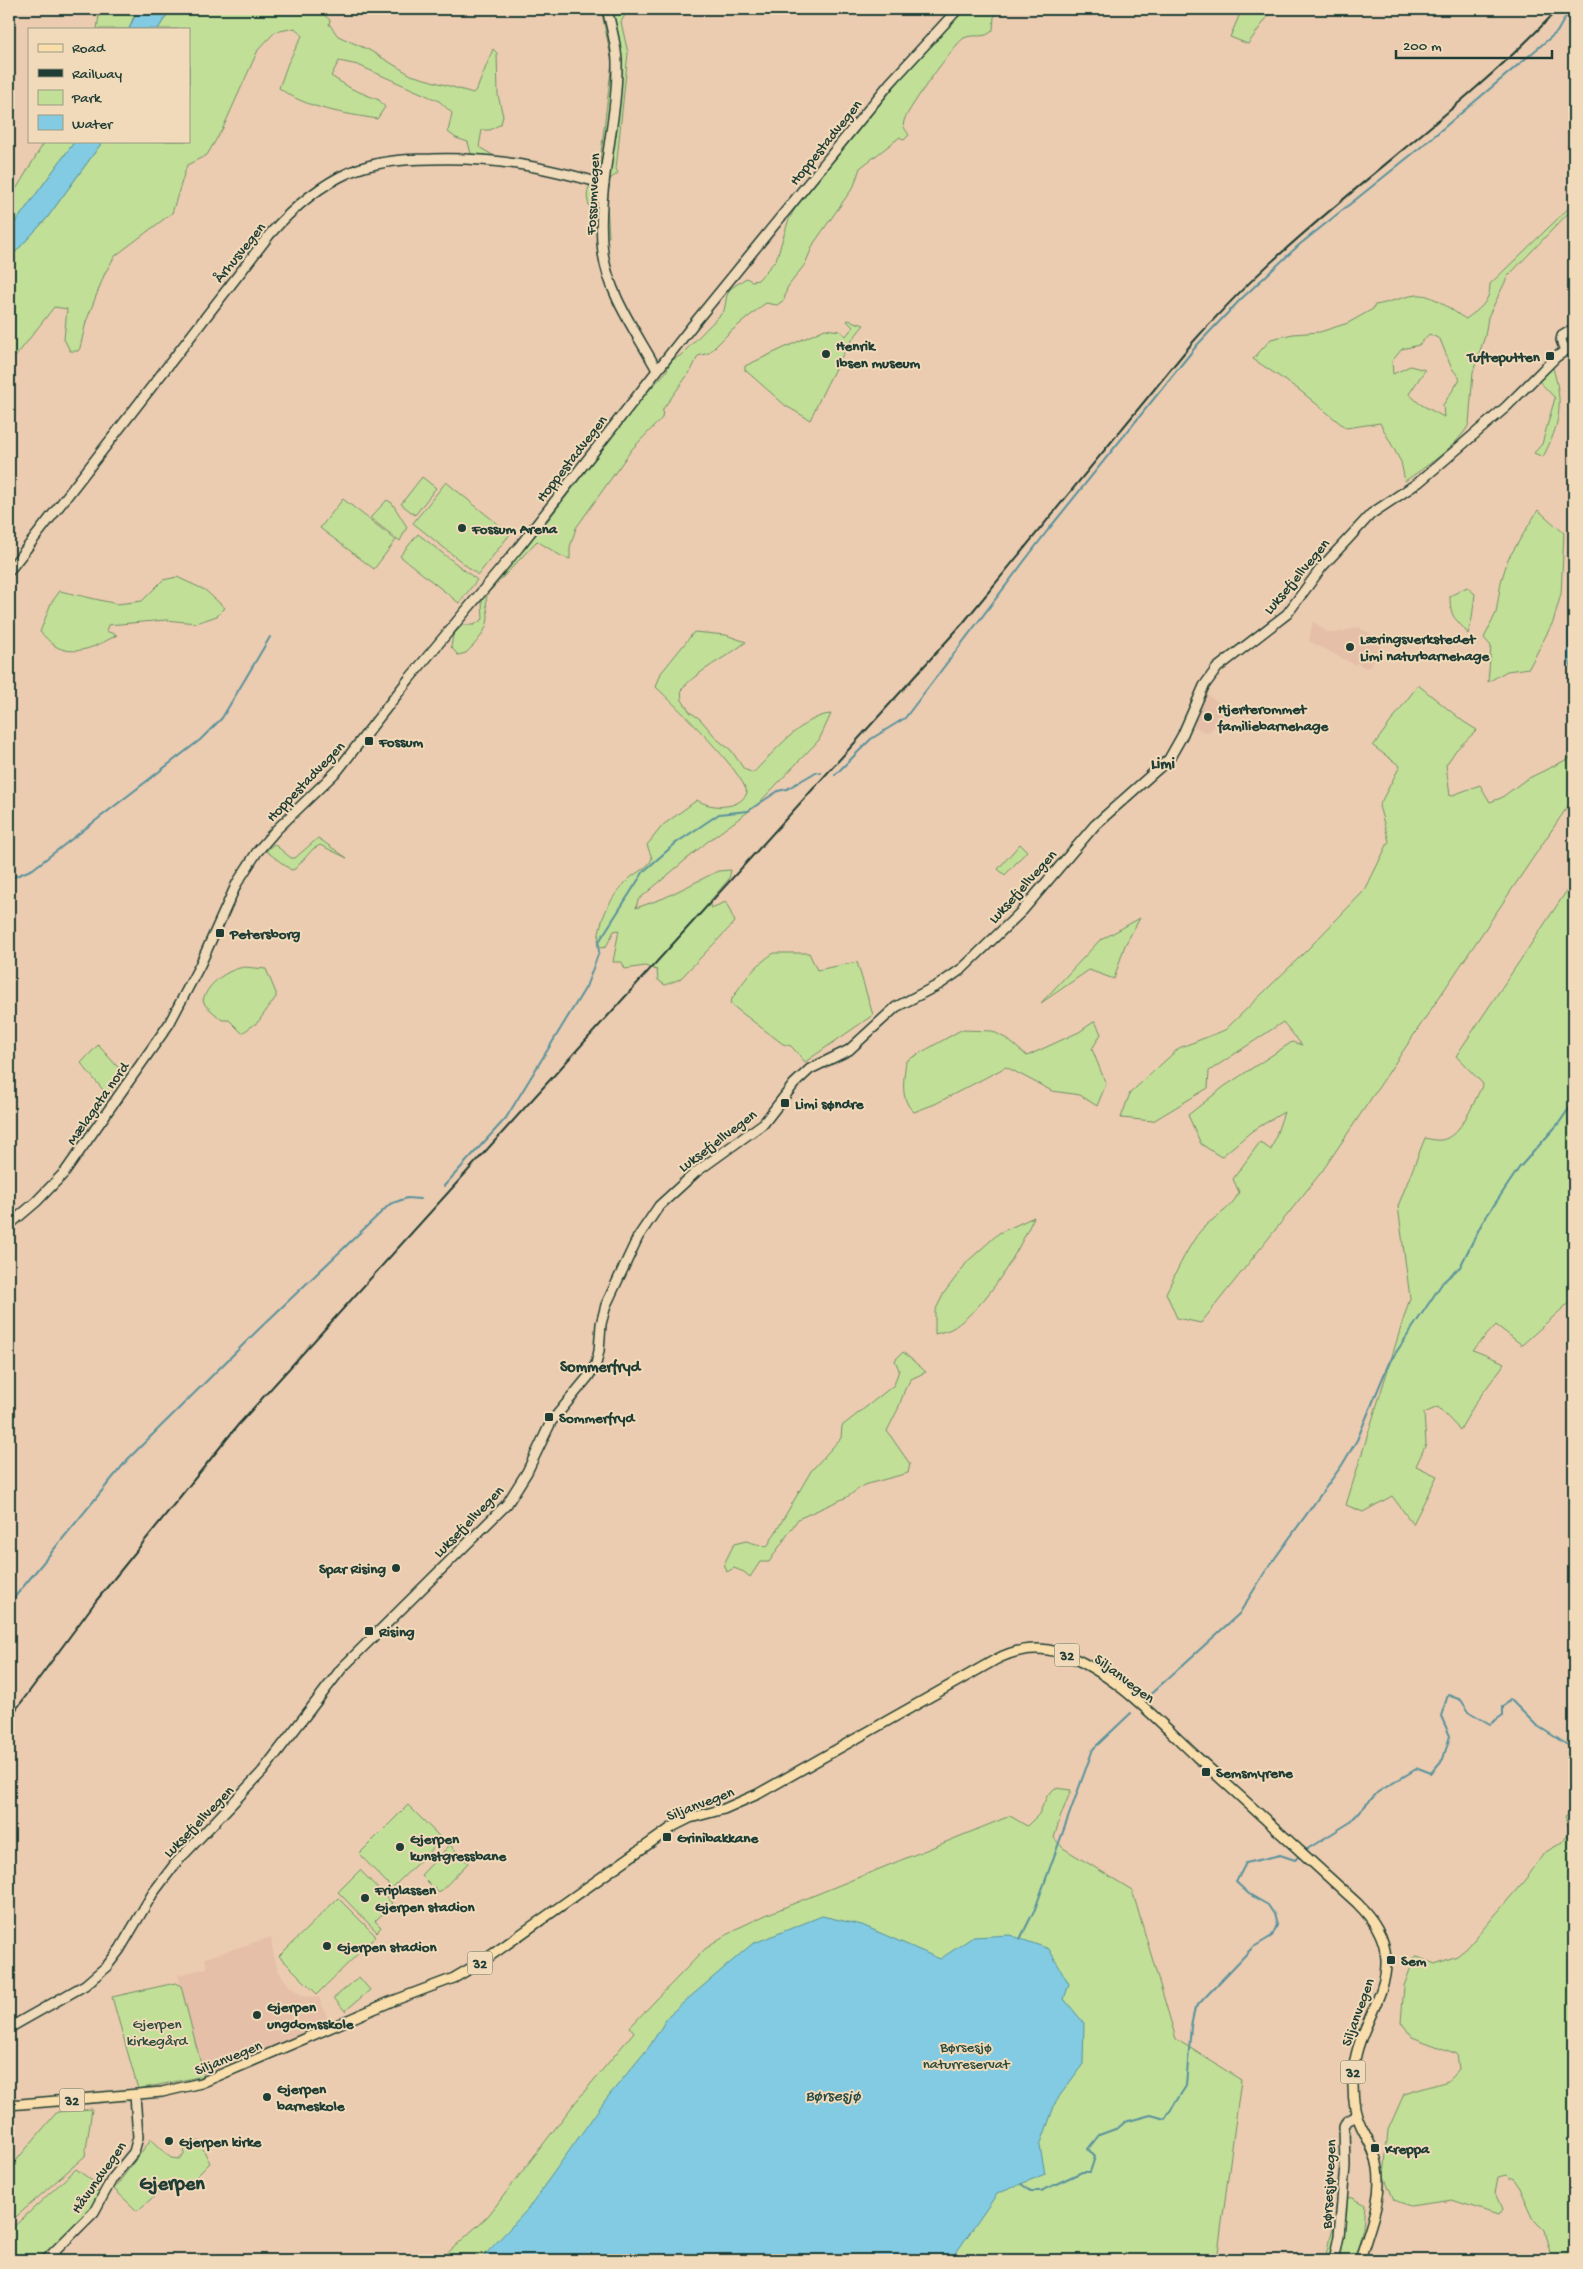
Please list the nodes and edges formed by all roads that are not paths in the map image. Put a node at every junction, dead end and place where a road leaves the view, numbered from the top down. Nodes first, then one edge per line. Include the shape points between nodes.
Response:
1 (607, 9) edge
2 (958, 9) edge
3 (604, 184) junction
4 (1574, 329) edge
5 (1574, 345) edge
6 (1565, 351) junction
7 (657, 370) junction
8 (9, 571) edge
9 (191, 984) joint
10 (9, 1225) edge
11 (9, 2028) edge
12 (135, 2095) junction
13 (9, 2105) edge
14 (1357, 2116) junction
15 (46, 2260) edge
16 (1334, 2260) edge
17 (1360, 2260) edge

1 - 3 main road, Fossumvegen via 617,63
2 - 7 main road, Hoppestadvegen via 890,83
3 - 7 main road, Fossumvegen via 603,254 614,292
3 - 8 main road, Århusvegen via 496,160 409,159 358,170 316,191 295,207 270,234
4 - 6 main road via 1562,336
5 - 6 main road, Luksefjellvegen
6 - 11 main road, Luksefjellvegen via 1420,482 1371,514 1322,567 1286,614 1217,668 1204,686 1168,759 1101,819 1022,910 962,968 940,984 896,1007 849,1050 810,1069 764,1123 666,1198 642,1229 610,1294 601,1324 596,1364 551,1422 527,1472 506,1504 342,1668 262,1772 175,1864 107,1966 85,1985
7 - 9 main road, Hoppestadvegen via 338,770 257,852 237,883
9 - 10 main road, Mælagata nord via 169,1024 65,1172
12 - 13 main road, Siljanvegen / 32
12 - 14 main road, Siljanvegen / 32 via 183,2088 214,2079 463,1973 674,1826 758,1794 961,1678 1013,1652 1035,1648 1059,1652 1112,1682 1299,1850 1377,1927 1386,1969 1354,2059 1353,2091
12 - 15 main road, Håvundvegen via 138,2137 134,2152 112,2179 94,2212
14 - 16 main road, Børsesjøvegen via 1347,2121 1344,2127 1346,2166 1340,2236
14 - 17 main road, Siljanvegen / 32 via 1375,2156 1379,2177 1377,2204

